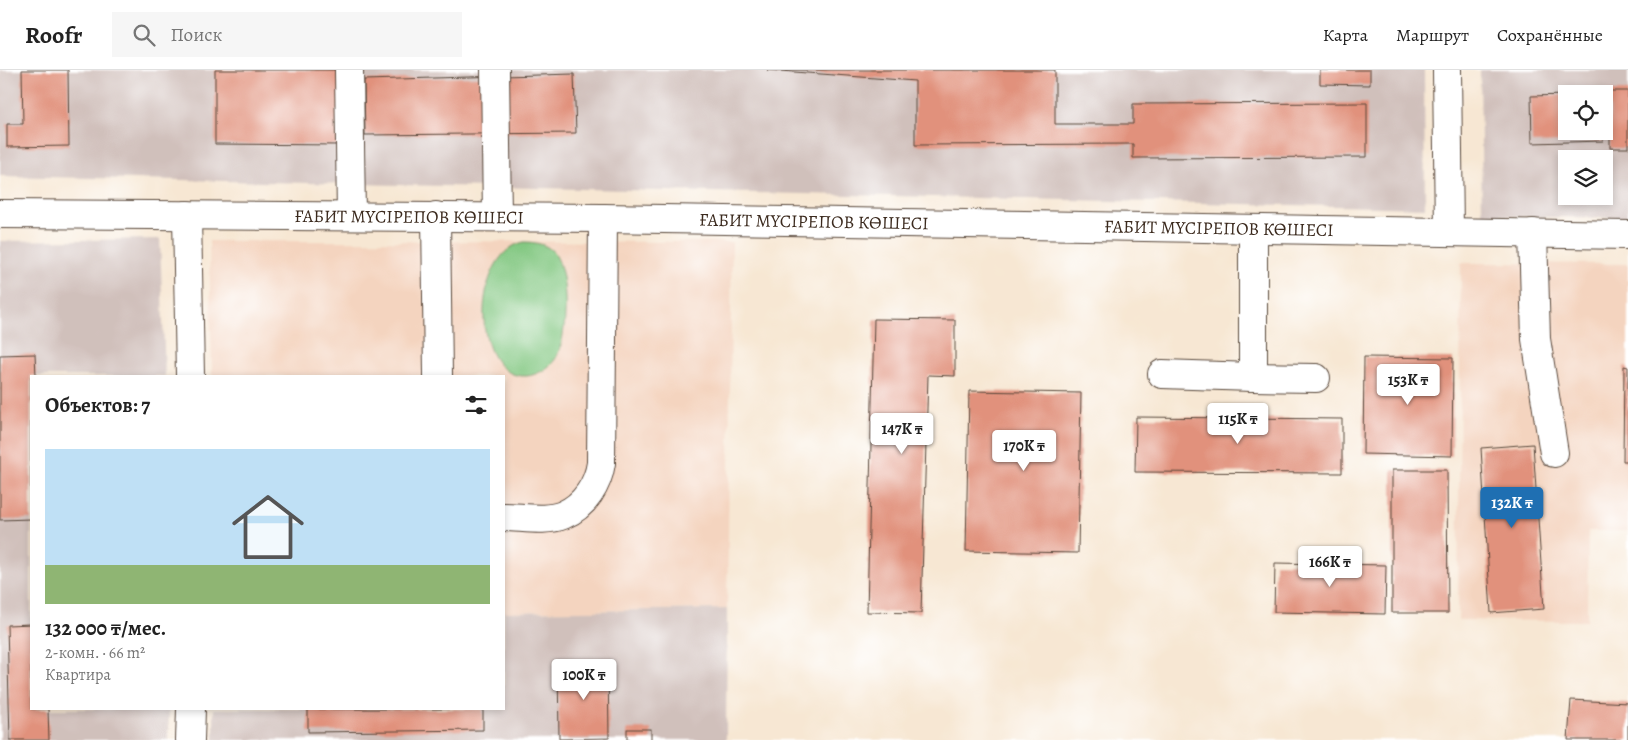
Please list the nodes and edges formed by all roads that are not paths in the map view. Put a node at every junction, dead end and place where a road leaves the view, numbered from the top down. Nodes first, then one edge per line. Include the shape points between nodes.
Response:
1 (349, 70) edge
2 (495, 70) edge
3 (1447, 70) edge
4 (0, 214) edge
5 (187, 215) junction
6 (351, 216) junction
7 (436, 216) junction
8 (497, 217) junction
9 (603, 218) junction
10 (1253, 229) junction
11 (1449, 232) junction
12 (1533, 233) junction
13 (1628, 235) edge
14 (1162, 374) dead end
15 (190, 375) edge
16 (438, 375) edge
17 (1253, 377) junction
18 (1316, 378) dead end
19 (1554, 453) dead end
20 (505, 517) edge
21 (191, 710) edge
22 (190, 740) edge

1 - 6 main road
2 - 8 main road
3 - 11 main road
4 - 5 main road, ҒАБИТ МҮСІРЕПОВ КӨШЕСІ
5 - 6 main road, ҒАБИТ МҮСІРЕПОВ КӨШЕСІ
5 - 15 main road
6 - 7 main road, ҒАБИТ МҮСІРЕПОВ КӨШЕСІ
7 - 8 main road, ҒАБИТ МҮСІРЕПОВ КӨШЕСІ
7 - 16 main road
8 - 9 main road, ҒАБИТ МҮСІРЕПОВ КӨШЕСІ
9 - 10 main road, ҒАБИТ МҮСІРЕПОВ КӨШЕСІ
9 - 20 main road via 599,476 594,489 563,515
10 - 11 main road, ҒАБИТ МҮСІРЕПОВ КӨШЕСІ
10 - 17 main road
11 - 12 main road, ҒАБИТ МҮСІРЕПОВ КӨШЕСІ
12 - 13 main road, ҒАБИТ МҮСІРЕПОВ КӨШЕСІ
12 - 19 main road via 1536,339
14 - 17 main road
17 - 18 main road
21 - 22 main road

